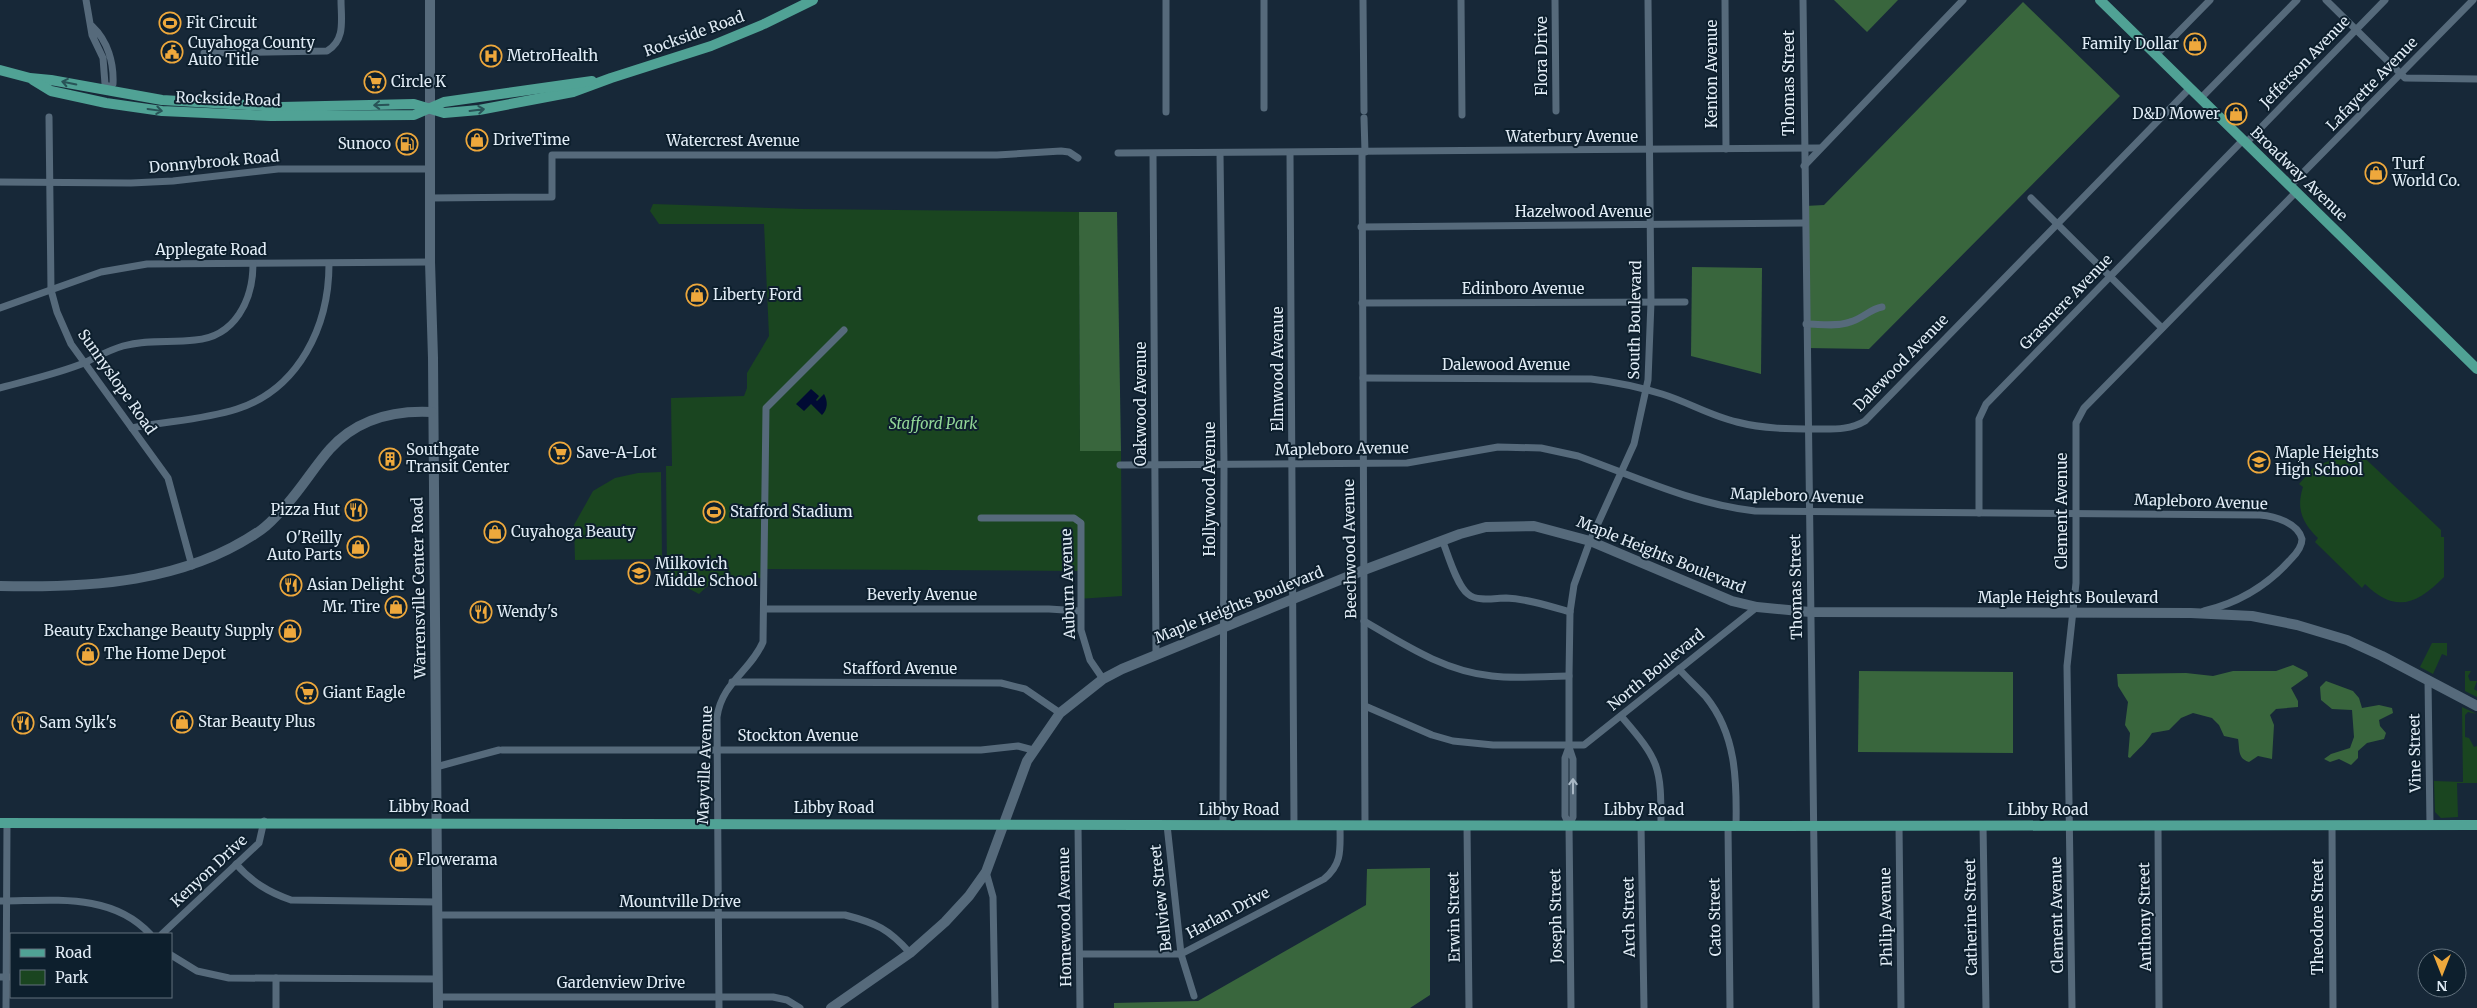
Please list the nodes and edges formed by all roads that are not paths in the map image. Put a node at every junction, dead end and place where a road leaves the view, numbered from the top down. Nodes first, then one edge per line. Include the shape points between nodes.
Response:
1 (86, 0) edge
2 (341, 0) edge
3 (430, 0) edge
4 (813, 0) edge
5 (1166, 0) edge
6 (1264, 0) edge
7 (1363, 0) edge
8 (1461, 0) edge
9 (1556, 0) edge
10 (1648, 0) edge
11 (1726, 0) edge
12 (1803, 0) edge
13 (1963, 0) edge
14 (2100, 0) edge
15 (2210, 0) edge
16 (2296, 0) edge
17 (2326, 0) edge
18 (2385, 0) edge
19 (2473, 0) edge
20 (2356, 29) junction
21 (204, 53) dead end
22 (2156, 56) junction
23 (0, 70) edge
24 (2400, 76) junction
25 (30, 78) junction
26 (2477, 79) edge
27 (2190, 88) junction
28 (109, 89) junction
29 (2201, 98) junction
30 (106, 103) junction
31 (430, 108) junction
32 (1264, 108) dead end
33 (1556, 111) dead end
34 (1166, 112) dead end
35 (1462, 115) dead end
36 (49, 117) dead end
37 (2244, 142) junction
38 (1803, 148) junction
39 (1819, 148) junction
40 (1726, 149) junction
41 (1648, 150) junction
42 (1290, 152) junction
43 (1363, 152) junction
44 (1118, 153) dead end
45 (1220, 153) junction
46 (1153, 154) junction
47 (1078, 158) dead end
48 (1804, 166) junction
49 (430, 169) junction
50 (0, 182) edge
51 (50, 182) junction
52 (2293, 189) junction
53 (430, 198) junction
54 (2032, 198) dead end
55 (2057, 222) junction
56 (1805, 223) junction
57 (1649, 225) junction
58 (1361, 227) junction
59 (430, 262) junction
60 (253, 264) junction
61 (329, 264) junction
62 (2111, 276) junction
63 (51, 290) junction
64 (1651, 302) junction
65 (1685, 302) dead end
66 (1362, 303) junction
67 (1882, 307) dead end
68 (0, 308) edge
69 (1806, 324) junction
70 (2162, 328) junction
71 (844, 330) dead end
72 (85, 362) junction
73 (2477, 369) edge
74 (1363, 378) junction
75 (0, 388) edge
76 (1647, 390) junction
77 (432, 412) junction
78 (132, 428) junction
79 (1809, 429) junction
80 (1363, 464) junction
81 (1120, 465) dead end
82 (1155, 465) junction
83 (1224, 465) junction
84 (1292, 465) junction
85 (1622, 472) junction
86 (1808, 511) junction
87 (1979, 513) junction
88 (2076, 514) junction
89 (981, 518) dead end
90 (1590, 541) junction
91 (1443, 542) junction
92 (192, 566) junction
93 (1364, 570) junction
94 (0, 586) edge
95 (1293, 599) junction
96 (1757, 607) junction
97 (765, 609) junction
98 (1080, 611) junction
99 (1570, 612) junction
100 (1810, 612) junction
101 (2072, 613) junction
102 (2191, 613) junction
103 (1364, 621) junction
104 (1224, 628) junction
105 (1156, 655) junction
106 (1679, 670) junction
107 (1569, 676) junction
108 (1103, 680) junction
109 (2428, 680) junction
110 (732, 682) junction
111 (1365, 706) junction
112 (2477, 706) edge
113 (1060, 713) junction
114 (1621, 716) junction
115 (1569, 747) junction
116 (716, 750) junction
117 (1033, 750) junction
118 (436, 767) junction
119 (264, 821) junction
120 (437, 822) junction
121 (3, 823) edge
122 (716, 823) junction
123 (1005, 823) junction
124 (1224, 824) junction
125 (1569, 824) junction
126 (1078, 825) junction
127 (1167, 825) junction
128 (1294, 825) junction
129 (1365, 825) junction
130 (1467, 825) junction
131 (1642, 825) junction
132 (1660, 825) junction
133 (1983, 825) junction
134 (2070, 825) junction
135 (2158, 825) junction
136 (2332, 825) junction
137 (2430, 825) junction
138 (2477, 825) edge
139 (1340, 826) junction
140 (1732, 826) junction
141 (1814, 826) junction
142 (1899, 826) junction
143 (236, 864) junction
144 (986, 872) junction
145 (3, 901) edge
146 (437, 902) junction
147 (437, 916) junction
148 (719, 916) junction
149 (149, 933) edge
150 (163, 933) edge
151 (910, 953) junction
152 (1080, 954) junction
153 (1181, 954) junction
154 (172, 956) edge
155 (6, 977) edge
156 (276, 978) junction
157 (438, 979) junction
158 (1194, 996) dead end
159 (438, 997) junction
160 (719, 997) junction
161 (6, 1008) edge
162 (276, 1008) edge
163 (438, 1008) edge
164 (719, 1008) edge
165 (800, 1008) edge
166 (831, 1008) edge
167 (995, 1008) edge
168 (1080, 1008) edge
169 (1469, 1008) edge
170 (1571, 1008) edge
171 (1644, 1008) edge
172 (1730, 1008) edge
173 (1816, 1008) edge
174 (1901, 1008) edge
175 (1986, 1008) edge
176 (2072, 1008) edge
177 (2160, 1008) edge
178 (2333, 1008) edge

1 - 28 street via 92,35 102,58 105,84
2 - 21 street via 341,32 334,47 327,51
3 - 31 street, Warrensville Center Road
4 - 31 main road, Rockside Road via 711,46 573,92 528,102 444,113
5 - 34 street
6 - 32 street
7 - 43 street, Beechwood Avenue
8 - 35 street
9 - 33 street, Flora Drive
10 - 41 street, South Boulevard
11 - 40 street, Kenton Avenue
12 - 38 street, Thomas Street
13 - 39 street
14 - 22 main road, Broadway Avenue
15 - 22 street
16 - 29 street
17 - 20 street
18 - 20 street, Jefferson Avenue
19 - 24 street, Lafayette Avenue
20 - 24 street
20 - 37 street, Jefferson Avenue
22 - 27 main road, Broadway Avenue
23 - 25 main road, Rockside Road
24 - 26 street
24 - 52 street, Lafayette Avenue
28 -> 25 main road, Rockside Road
25 - 30 main road, Rockside Road via 51,91
27 - 29 main road, Broadway Avenue
27 - 55 street, Dalewood Avenue
28 - 30 street
31 -> 28 main road, Rockside Road via 414,104 281,107 198,103
29 - 37 main road, Broadway Avenue
30 -> 31 main road, Rockside Road via 162,112 219,115 414,114
31 - 49 street, Warrensville Center Road
36 - 51 street, Sunnyslope Road
37 - 52 main road, Broadway Avenue
37 - 62 street, Grasmere Avenue
38 - 39 street, Waterbury Avenue
38 - 40 street, Waterbury Avenue
38 - 48 street, Thomas Street
39 - 48 street
40 - 41 street, Waterbury Avenue
41 - 43 street, Waterbury Avenue
41 - 57 street, South Boulevard
42 - 43 street, Waterbury Avenue
42 - 45 street, Waterbury Avenue
42 - 84 street, Elmwood Avenue
43 - 58 street, Beechwood Avenue
44 - 46 street, Waterbury Avenue
45 - 46 street, Waterbury Avenue
45 - 83 street, Hollywood Avenue
46 - 82 street, Oakwood Avenue
47 - 53 street, Watercrest Avenue via 1062,151 997,155 552,155 552,197
48 - 56 street, Thomas Street
49 - 51 street, Donnybrook Road via 278,169 173,181
49 - 53 street, Warrensville Center Road
50 - 51 street, Donnybrook Road
51 - 63 street, Sunnyslope Road
52 - 70 street, Clement Avenue
52 - 73 main road, Broadway Avenue
53 - 59 street, Warrensville Center Road
54 - 55 street
55 - 62 street
55 - 79 street, Dalewood Avenue via 1865,421 1846,429
56 - 57 street, Hazelwood Avenue
56 - 69 street, Thomas Street
57 - 58 street, Hazelwood Avenue
57 - 64 street, South Boulevard
58 - 66 street, Beechwood Avenue
59 - 61 street, Applegate Road
59 - 77 street, Warrensville Center Road
60 - 61 street, Applegate Road
60 - 63 street, Applegate Road via 147,264 102,272
60 - 72 street via 245,308 223,330 196,340 158,340 124,346
61 - 78 street via 321,323 304,357 280,383 239,408
62 - 70 street
62 - 87 street, Grasmere Avenue via 1982,411 1979,419
63 - 68 street, Applegate Road
63 - 72 street, Sunnyslope Road via 70,344
64 - 65 street, Edinboro Avenue
64 - 66 street, Edinboro Avenue
64 - 76 street, South Boulevard
66 - 74 street, Beechwood Avenue
67 - 69 street via 1872,309 1852,322
69 - 79 street, Thomas Street
70 - 88 street, Clement Avenue via 2078,417
71 - 97 street, Mayville Avenue via 766,408
72 - 75 street
72 - 78 street, Sunnyslope Road
74 - 76 street, Dalewood Avenue via 1591,379
74 - 80 street, Beechwood Avenue
76 - 79 street, Dalewood Avenue via 1735,422 1771,428
76 - 85 street, South Boulevard via 1634,444
77 - 92 street via 396,412 358,426 329,450 299,490 263,529
77 - 118 street, Warrensville Center Road
78 - 92 street, Sunnyslope Road via 168,478
79 - 86 street, Thomas Street
80 - 84 street, Mapleboro Avenue
80 - 85 street, Mapleboro Avenue via 1407,463 1498,446 1559,451
80 - 93 street, Beechwood Avenue
81 - 82 street, Mapleboro Avenue
82 - 83 street, Mapleboro Avenue
82 - 105 street, Oakwood Avenue
83 - 84 street, Mapleboro Avenue
83 - 104 street, Hollywood Avenue
84 - 95 street, Elmwood Avenue
85 - 86 street, Mapleboro Avenue via 1714,505 1755,511
85 - 90 street, South Boulevard
86 - 87 street, Mapleboro Avenue
86 - 100 street, Thomas Street
87 - 88 street, Mapleboro Avenue
88 - 101 street, Clement Avenue via 2076,584
88 - 102 street, Mapleboro Avenue via 2268,516 2292,526 2301,534 2302,543 2272,578 2248,594 2220,606
89 - 98 street, Auburn Avenue via 1078,520 1081,523
90 - 91 street, Maple Heights Boulevard via 1534,526 1511,525 1486,528
90 - 96 street, Maple Heights Boulevard via 1732,601
90 - 99 street, South Boulevard via 1574,585
91 - 93 street, Maple Heights Boulevard
91 - 99 street via 1468,595 1508,598
92 - 94 street via 83,586
93 - 95 street, Maple Heights Boulevard
93 - 103 street, Beechwood Avenue
95 - 104 street, Maple Heights Boulevard
95 - 128 street, Elmwood Avenue
96 - 100 street, Maple Heights Boulevard
96 - 106 street, North Boulevard
97 - 98 street, Beverly Avenue
97 - 110 street, Mayville Avenue via 761,648
98 - 108 street, Auburn Avenue via 1083,642
99 - 107 street, South Boulevard
100 - 101 street, Maple Heights Boulevard
100 - 141 street, Thomas Street
101 - 102 street, Maple Heights Boulevard
101 - 134 street, Clement Avenue via 2067,666
102 - 109 street, Maple Heights Boulevard via 2252,616 2318,630 2370,650
103 - 107 street via 1416,652 1454,668 1492,676
103 - 111 street, Beechwood Avenue
104 - 105 street, Maple Heights Boulevard
104 - 124 street, Hollywood Avenue
105 - 108 street, Maple Heights Boulevard
106 - 114 street, North Boulevard
106 - 140 street, Cato Street via 1720,718 1728,741 1736,780
107 - 115 street, South Boulevard
108 - 113 street, Maple Heights Boulevard
109 - 112 street, Maple Heights Boulevard
109 - 137 street, Vine Street
110 - 113 street, Stafford Avenue via 1001,683 1025,689
110 - 116 street, Mayville Avenue via 720,700
111 - 115 street, North Boulevard via 1453,741 1474,745
111 - 129 street, Beechwood Avenue
113 - 117 street, Maple Heights Boulevard
114 - 115 street, North Boulevard via 1584,746
114 - 132 street via 1647,746 1656,762 1661,789
115 - 125 street, South Boulevard via 1573,758 1573,817
116 - 117 street, Stockton Avenue via 981,750 1018,746
116 - 118 street, Stockton Avenue via 500,750
116 - 122 street, Mayville Avenue
117 - 123 street, Maple Heights Boulevard
118 - 120 street, Warrensville Center Road
119 - 120 main road, Libby Road
119 - 121 main road, Libby Road
119 - 143 street, Kenyon Drive via 259,843
120 - 122 main road, Libby Road
120 - 146 street, Warrensville Center Road
121 - 145 street
122 - 123 main road, Libby Road
122 - 148 street, Mayville Avenue
123 - 126 main road, Libby Road
123 - 144 street, Maple Heights Boulevard
124 - 127 main road, Libby Road
124 - 128 main road, Libby Road
125 - 130 main road, Libby Road
125 - 131 main road, Libby Road
125 - 170 street, Joseph Street
126 - 127 main road, Libby Road
126 - 152 street, Homewood Avenue
127 - 153 street, Bellview Street
128 - 139 main road, Libby Road
129 - 130 main road, Libby Road
129 - 139 main road, Libby Road
130 - 169 street, Erwin Street
131 - 132 main road, Libby Road
131 - 171 street, Arch Street
132 - 140 main road, Libby Road
133 - 134 main road, Libby Road
133 - 142 main road, Libby Road
133 - 175 street, Catherine Street
134 - 135 main road, Libby Road
134 - 176 street, Clement Avenue
135 - 136 main road, Libby Road
135 - 177 street, Anthony Street
136 - 137 main road, Libby Road
136 - 178 street, Theodore Street
137 - 138 main road, Libby Road
139 - 153 street, Harlan Drive via 1339,861 1334,871
140 - 141 main road, Libby Road
140 - 172 street, Cato Street
141 - 142 main road, Libby Road
141 - 173 street, Thomas Street
142 - 174 street, Philip Avenue
143 - 146 street via 258,885 291,900
143 - 150 street, Kenyon Drive
144 - 151 street, Maple Heights Boulevard via 945,922
144 - 167 street via 993,897
145 - 149 street via 99,904 132,917
145 - 155 street
146 - 147 street, Warrensville Center Road
147 - 148 street, Mountville Drive
147 - 157 street, Warrensville Center Road
148 - 151 street, Mountville Drive via 845,916 883,927
148 - 160 street, Mayville Avenue
151 - 166 street, Maple Heights Boulevard
152 - 153 street, Harlan Drive
152 - 168 street, Homewood Avenue
153 - 158 street, Bellview Street
154 - 156 street via 208,975
155 - 161 street
156 - 157 street
156 - 162 street
157 - 159 street, Warrensville Center Road
159 - 160 street, Gardenview Drive
159 - 163 street, Warrensville Center Road
160 - 164 street, Mayville Avenue
160 - 165 street, Gardenview Drive via 773,997 787,1000

